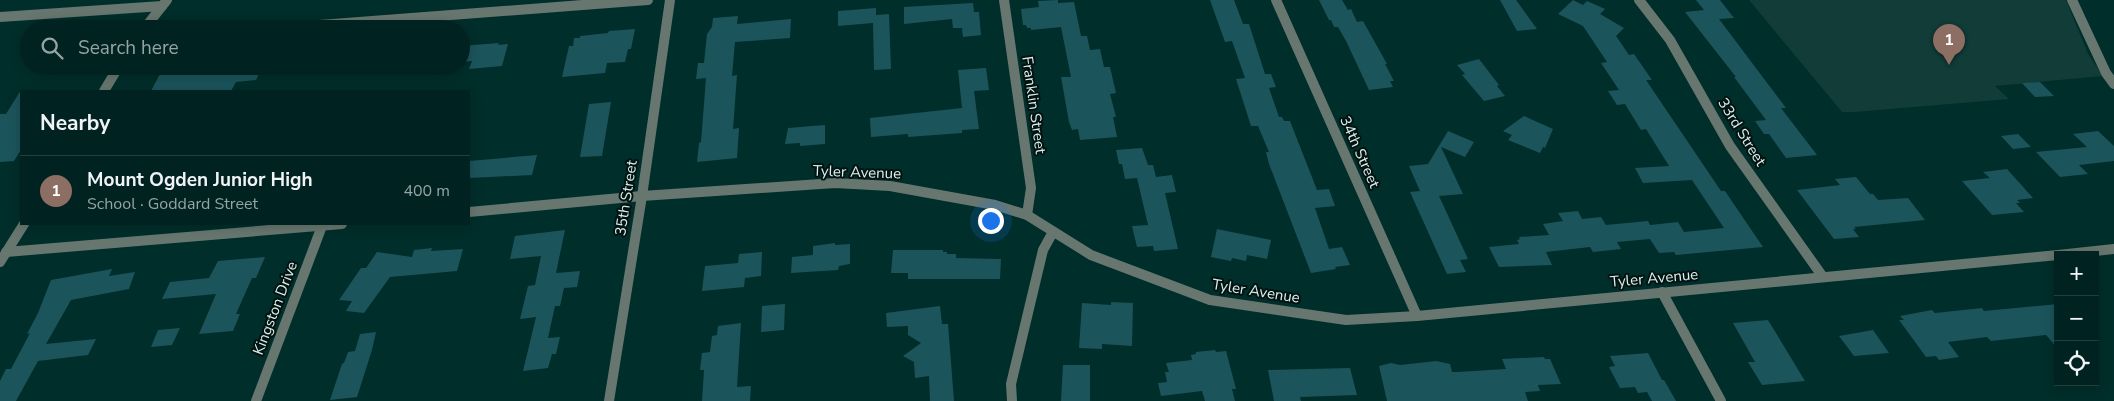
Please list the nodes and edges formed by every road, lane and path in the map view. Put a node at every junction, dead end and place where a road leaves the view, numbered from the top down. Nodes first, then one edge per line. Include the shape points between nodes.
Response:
1 (648, 0) edge
2 (670, 0) edge
3 (1004, 0) edge
4 (1276, 0) edge
5 (1639, 0) edge
6 (2072, 0) edge
7 (165, 3) edge
8 (0, 17) edge
9 (151, 20) edge
10 (385, 20) edge
11 (114, 75) edge
12 (2114, 84) edge
13 (105, 90) edge
14 (642, 196) junction
15 (470, 212) edge
16 (1027, 215) junction
17 (23, 225) edge
18 (332, 225) edge
19 (322, 226) junction
20 (1053, 232) junction
21 (2114, 250) edge
22 (2099, 251) edge
23 (6, 252) junction
24 (2054, 255) edge
25 (0, 262) edge
26 (1823, 277) junction
27 (1662, 292) junction
28 (1417, 316) junction
29 (256, 401) edge
30 (609, 401) edge
31 (1012, 401) edge
32 (1721, 401) edge

1 - 10 street
2 - 14 street, 35th Street
3 - 16 street, Franklin Street via 1031,188
4 - 28 street, 34th Street
5 - 26 street, 33rd Street via 1670,40 1730,146
6 - 12 street
7 - 8 street
7 - 9 street
11 - 13 street
14 - 15 street, Tyler Avenue
14 - 16 street, Tyler Avenue via 835,183 890,186 996,205
14 - 30 street, 35th Street
16 - 20 street, Tyler Avenue
17 - 23 street
18 - 19 street
19 - 23 street
19 - 29 street, Kingston Drive
20 - 28 street, Tyler Avenue via 1091,255 1210,300 1346,320
20 - 31 street via 1043,250 1011,384
21 - 22 street, Tyler Avenue
23 - 25 street
24 - 26 street, Tyler Avenue
26 - 27 street, Tyler Avenue
27 - 28 street, Tyler Avenue
27 - 32 street

